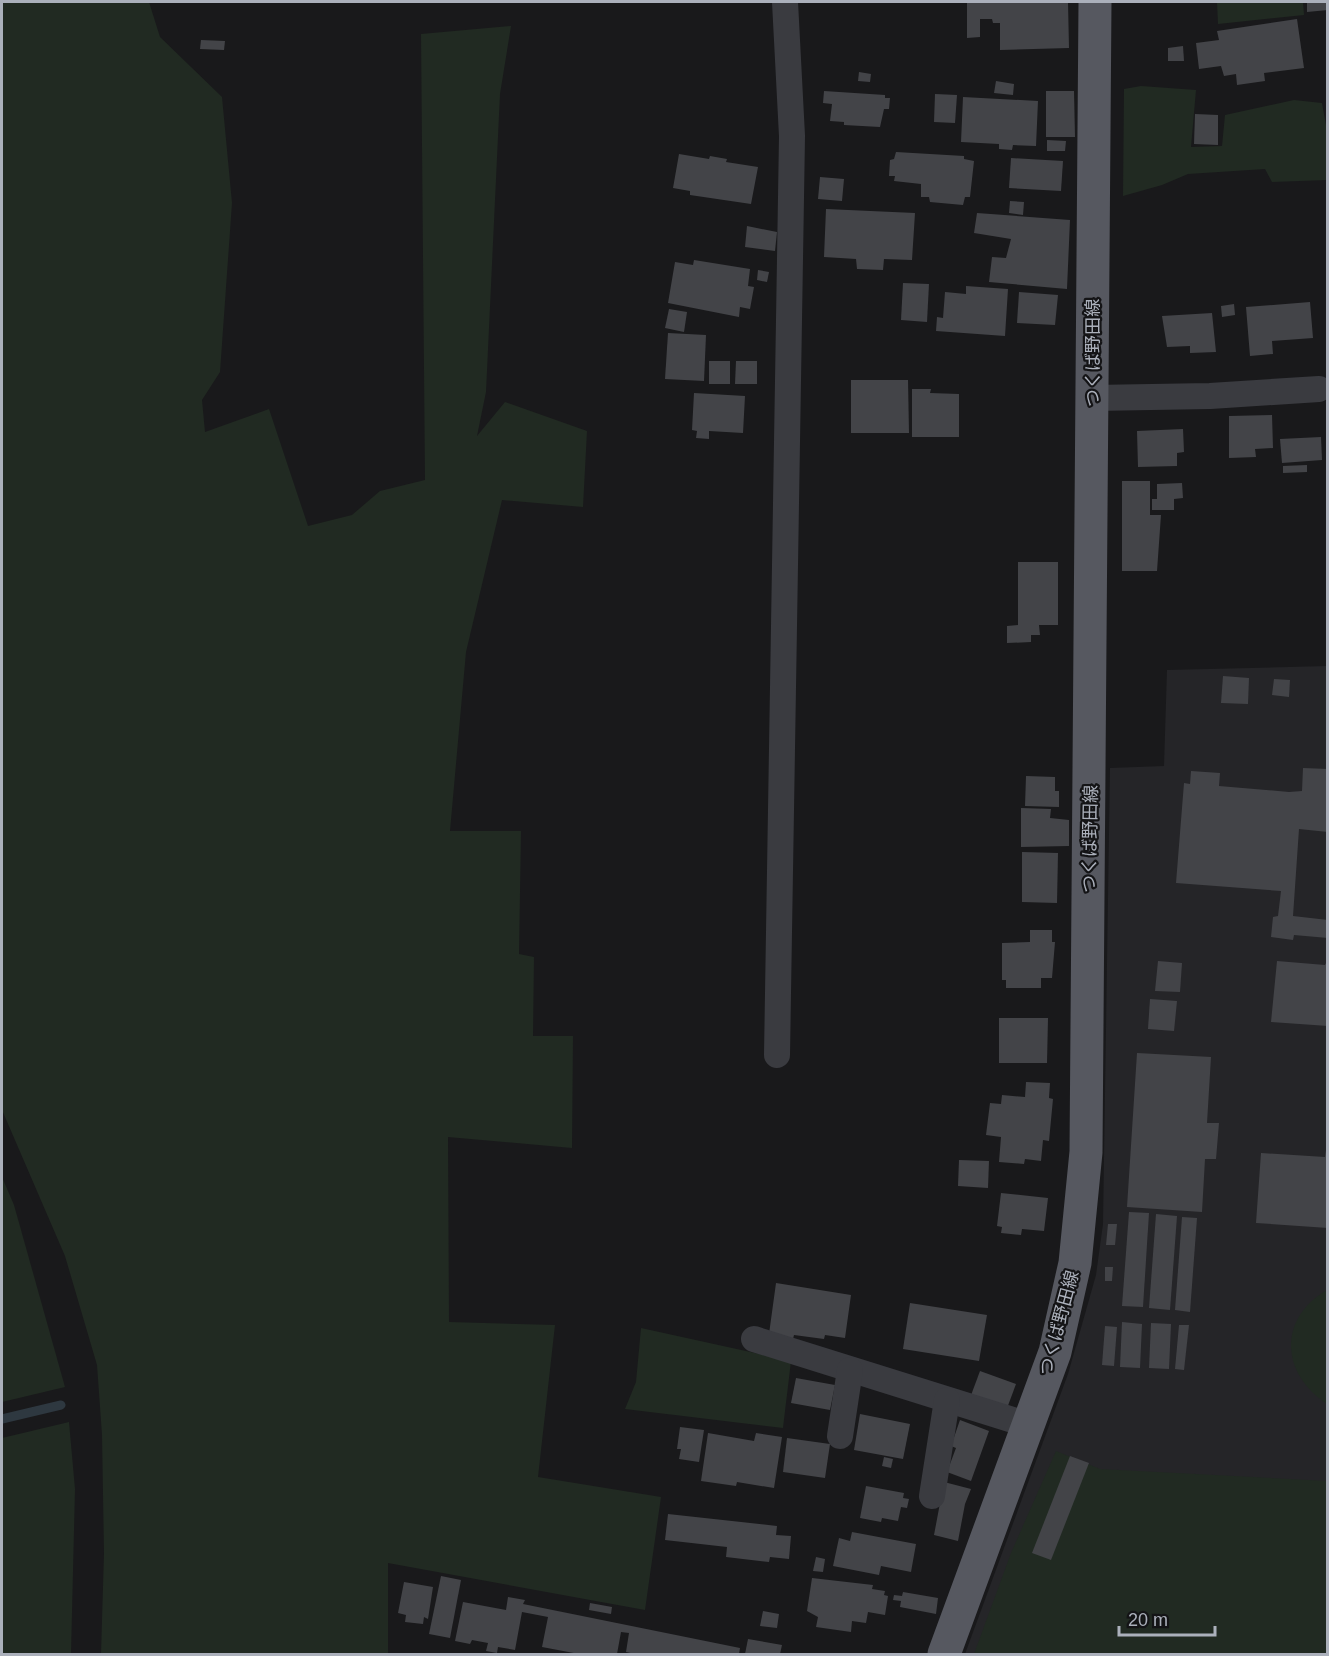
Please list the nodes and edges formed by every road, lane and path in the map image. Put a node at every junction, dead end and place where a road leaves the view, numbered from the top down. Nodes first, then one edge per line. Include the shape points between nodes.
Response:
1 (785, 2) edge
2 (1095, 2) edge
3 (1318, 389) dead end
4 (1093, 398) junction
5 (777, 1055) dead end
6 (754, 1340) dead end
7 (850, 1370) junction
8 (947, 1400) junction
9 (1029, 1425) junction
10 (840, 1436) dead end
11 (932, 1496) dead end
12 (944, 1654) edge

1 - 5 street via 792,147
2 - 4 main road, つくば野田線
3 - 4 street
4 - 9 main road, つくば野田線 via 1086,1152 1075,1263 1055,1352
6 - 7 street
7 - 8 street
7 - 10 street
8 - 9 street
8 - 11 street
9 - 12 main road, つくば野田線

